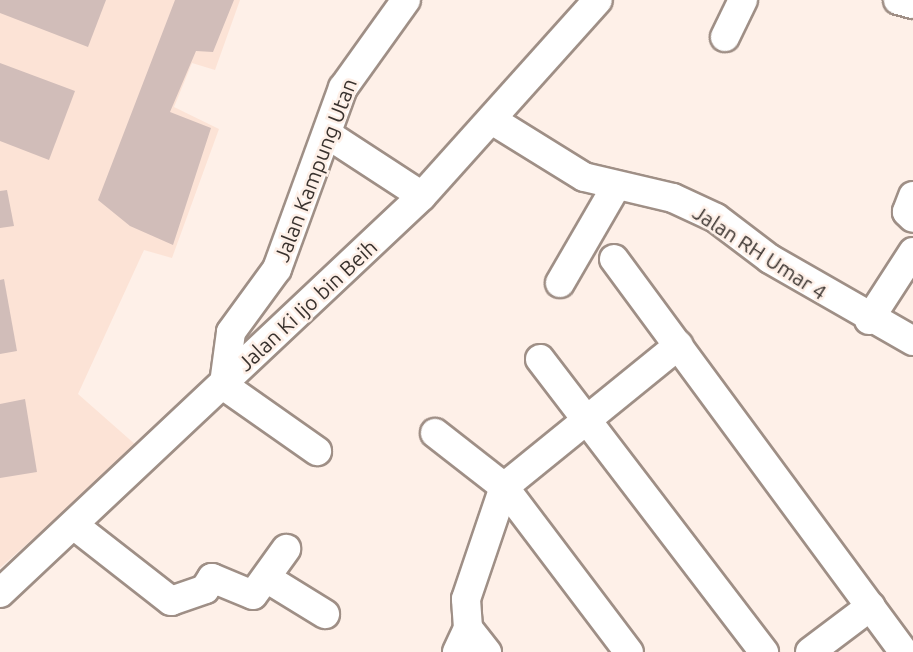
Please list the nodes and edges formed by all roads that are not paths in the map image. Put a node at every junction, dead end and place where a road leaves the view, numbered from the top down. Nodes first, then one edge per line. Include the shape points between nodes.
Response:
1 (406, 0) edge
2 (598, 0) edge
3 (743, 0) edge
4 (898, 0) edge
5 (913, 4) edge
6 (725, 37) dead end
7 (492, 120) junction
8 (327, 134) junction
9 (615, 188) junction
10 (913, 195) edge
11 (422, 196) junction
12 (913, 218) edge
13 (913, 252) edge
14 (614, 259) dead end
15 (560, 283) dead end
16 (869, 320) junction
17 (913, 341) edge
18 (679, 345) junction
19 (540, 359) dead end
20 (223, 384) junction
21 (588, 419) junction
22 (436, 433) dead end
23 (317, 451) dead end
24 (504, 487) junction
25 (75, 526) junction
26 (286, 549) dead end
27 (268, 579) junction
28 (0, 593) edge
29 (871, 606) junction
30 (325, 614) dead end
31 (463, 640) edge
32 (487, 652) edge
33 (629, 652) edge
34 (764, 652) edge
35 (810, 652) edge
36 (904, 652) edge

1 - 8 street, Jalan Kampung Utan via 387,33 352,71
2 - 7 street, Jalan Ki Ijo bin Beih
3 - 6 street
4 - 5 street
7 - 9 street, Jalan RH Umar 4 via 556,164
7 - 11 street, Jalan Ki Ijo bin Beih
8 - 11 street
8 - 20 street, Jalan Kampung Utan via 277,269 231,332
9 - 15 street
9 - 16 street, Jalan RH Umar 4 via 673,198 716,218 770,259
10 - 12 street via 906,212
11 - 20 street, Jalan Ki Ijo bin Beih
13 - 16 street
14 - 18 street
16 - 17 street, Jalan RH Umar 4
18 - 21 street
18 - 29 street
19 - 21 street
20 - 23 street
20 - 25 street, Jalan Ki Ijo bin Beih
21 - 24 street
21 - 34 street
22 - 24 street
24 - 31 street via 466,599
24 - 33 street
25 - 27 street via 171,601 205,589 212,578 253,595
25 - 28 street, Jalan Ki Ijo bin Beih
26 - 27 street
27 - 30 street
29 - 35 street
29 - 36 street
31 - 32 street

